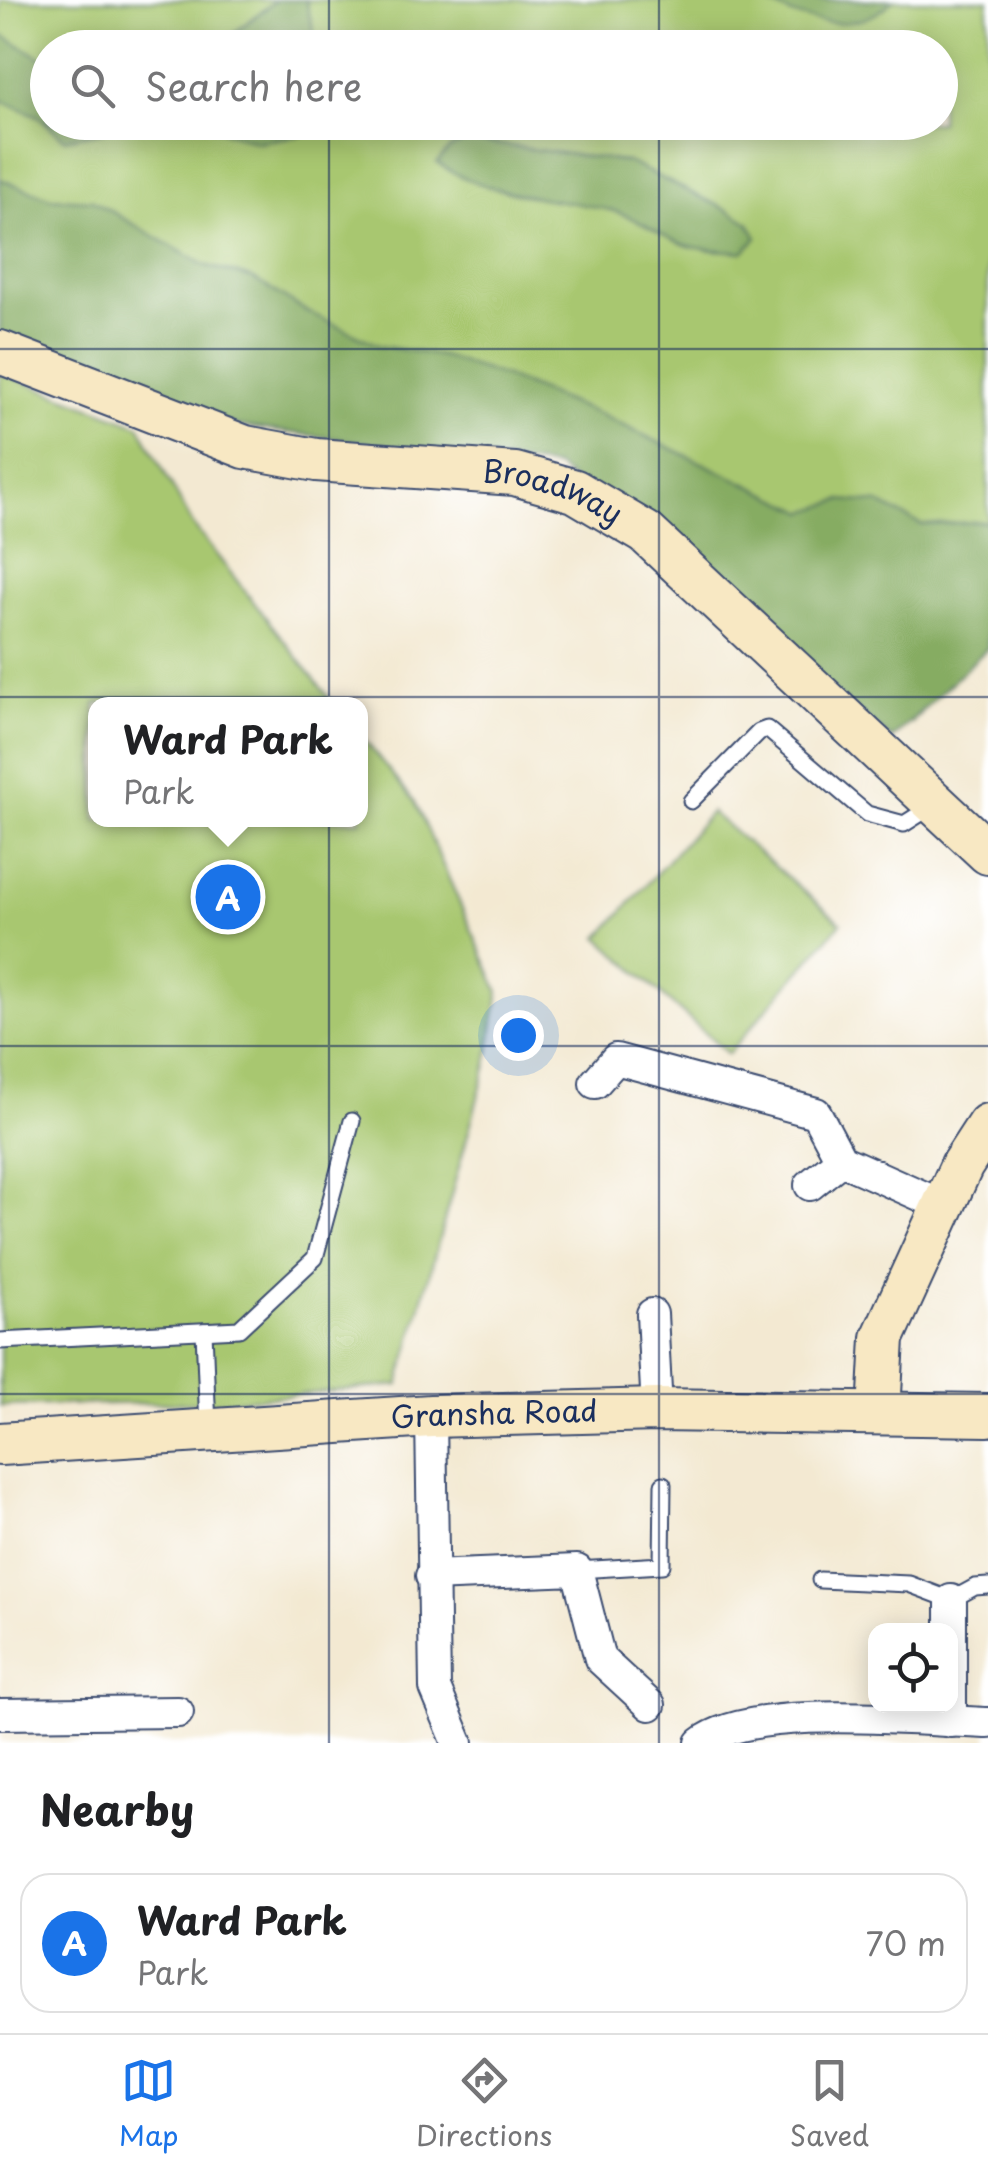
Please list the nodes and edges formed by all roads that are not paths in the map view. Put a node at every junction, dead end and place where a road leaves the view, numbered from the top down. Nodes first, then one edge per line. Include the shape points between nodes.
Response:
1 (0, 352) edge
2 (691, 801) dead end
3 (934, 805) junction
4 (988, 853) edge
5 (595, 1083) dead end
6 (352, 1121) dead end
7 (988, 1125) edge
8 (842, 1160) junction
9 (810, 1185) dead end
10 (942, 1205) junction
11 (652, 1314) dead end
12 (204, 1331) junction
13 (0, 1341) edge
14 (657, 1410) junction
15 (879, 1413) junction
16 (988, 1415) edge
17 (431, 1416) junction
18 (208, 1430) junction
19 (0, 1444) edge
20 (663, 1484) dead end
21 (577, 1570) junction
22 (431, 1576) junction
23 (820, 1580) dead end
24 (988, 1586) edge
25 (950, 1600) junction
26 (650, 1704) dead end
27 (178, 1712) dead end
28 (0, 1714) edge
29 (950, 1722) junction
30 (988, 1723) edge
31 (887, 1732) edge
32 (458, 1743) edge
33 (701, 1743) edge

1 - 3 street, Broadway via 245,447 316,460 516,474 575,491 646,533
2 - 3 lane via 768,729 867,814 904,824
3 - 4 street, Broadway
5 - 8 street via 616,1059 816,1113
6 - 12 lane via 315,1258 239,1329
7 - 10 street
8 - 9 street
8 - 10 street
10 - 15 street via 883,1338
11 - 14 street
12 - 13 lane
12 - 18 lane
14 - 15 street, Gransha Road
14 - 17 street, Gransha Road
15 - 16 street, Gransha Road
17 - 18 street, Gransha Road
17 - 22 street
18 - 19 street, Gransha Road
20 - 21 lane via 662,1565
21 - 22 street
21 - 26 street via 600,1659
22 - 32 street via 436,1688
23 - 25 lane via 909,1584
24 - 25 lane
25 - 29 street
27 - 28 street
29 - 30 street
29 - 31 street
31 - 33 street via 754,1720 716,1730

